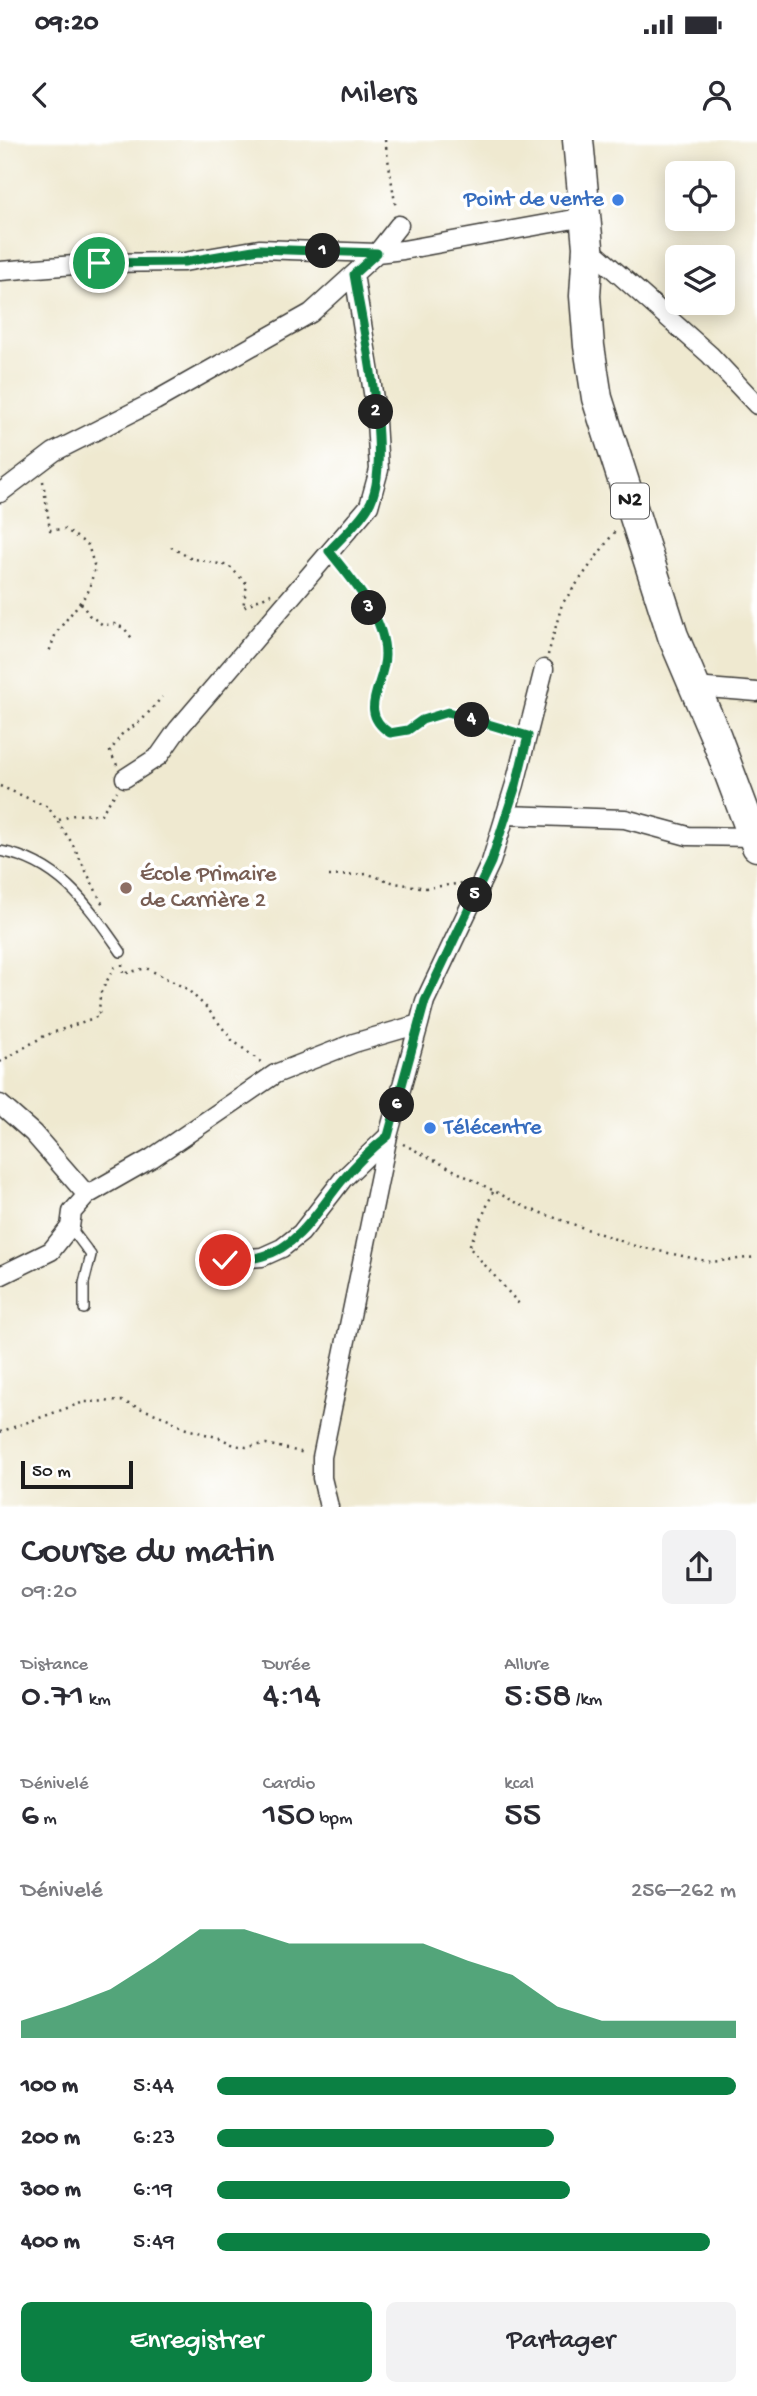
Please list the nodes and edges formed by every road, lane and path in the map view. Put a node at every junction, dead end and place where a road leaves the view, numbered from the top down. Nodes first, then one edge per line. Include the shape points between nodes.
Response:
1 (386, 140) edge
2 (578, 140) edge
3 (585, 217) junction
4 (399, 225) joint
5 (588, 247) junction
6 (377, 253) junction
7 (0, 271) edge
8 (354, 274) junction
9 (757, 405) edge
10 (41, 462) junction
11 (0, 493) edge
12 (632, 508) junction
13 (171, 547) dead end
14 (329, 551) junction
15 (290, 599) junction
16 (81, 601) junction
17 (134, 641) dead end
18 (48, 655) dead end
19 (544, 669) joint
20 (695, 687) junction
21 (757, 692) edge
22 (162, 697) dead end
23 (528, 736) junction
24 (125, 778) junction
25 (0, 786) edge
26 (505, 815) junction
27 (57, 821) junction
28 (756, 841) edge
29 (0, 851) edge
30 (329, 876) dead end
31 (482, 881) junction
32 (105, 910) dead end
33 (121, 953) junction
34 (419, 1024) junction
35 (0, 1062) edge
36 (275, 1074) junction
37 (0, 1104) edge
38 (388, 1136) junction
39 (493, 1192) junction
40 (87, 1195) junction
41 (70, 1227) junction
42 (757, 1257) edge
43 (225, 1260) dead end
44 (0, 1276) edge
45 (520, 1305) dead end
46 (85, 1309) dead end
47 (0, 1432) edge
48 (322, 1457) junction
49 (329, 1507) edge

1 - 4 path
2 - 3 highway, N2
3 - 5 highway, N2
3 - 6 street
4 - 6 street
5 - 9 street via 710,355
5 - 12 highway, N2 via 585,296 597,398
6 - 7 street via 259,249 184,262
6 - 8 street
8 - 10 street via 311,313
8 - 14 street via 376,405 379,470 369,506
10 - 11 street
10 - 16 path via 50,530 65,529 88,545 95,568
12 - 19 path via 562,604
12 - 20 highway, N2 via 673,636
13 - 15 path via 190,558 229,566 247,584 243,607 277,592
14 - 15 street
14 - 23 path via 360,591 381,631 385,656 372,708 378,726 390,733 408,730 448,712
15 - 24 street via 159,756
16 - 17 path via 89,615 103,625 124,628
16 - 18 path via 55,633
19 - 23 street
20 - 21 street
20 - 28 highway, N2
22 - 24 path via 121,735 110,752
23 - 26 street
24 - 27 path via 101,814
25 - 27 path via 48,807
26 - 28 street via 625,819 688,836
26 - 31 street
27 - 32 path
29 - 33 lane via 23,855 68,883
30 - 31 path via 369,874 426,888
31 - 34 street via 425,1001
33 - 35 path via 100,994 99,1016 44,1036
33 - 36 path via 123,974 146,968 187,989 232,1040
34 - 36 street
34 - 38 street
36 - 40 street via 152,1158
37 - 40 street via 33,1133
38 - 39 path
38 - 43 street via 282,1248 262,1257
38 - 48 street
39 - 42 path via 635,1245 711,1262
39 - 45 path via 470,1247
40 - 41 street via 72,1212
41 - 44 street via 51,1251
41 - 46 lane via 91,1255 84,1283
47 - 48 path via 85,1402 121,1401 183,1429 234,1445 266,1444
48 - 49 street

